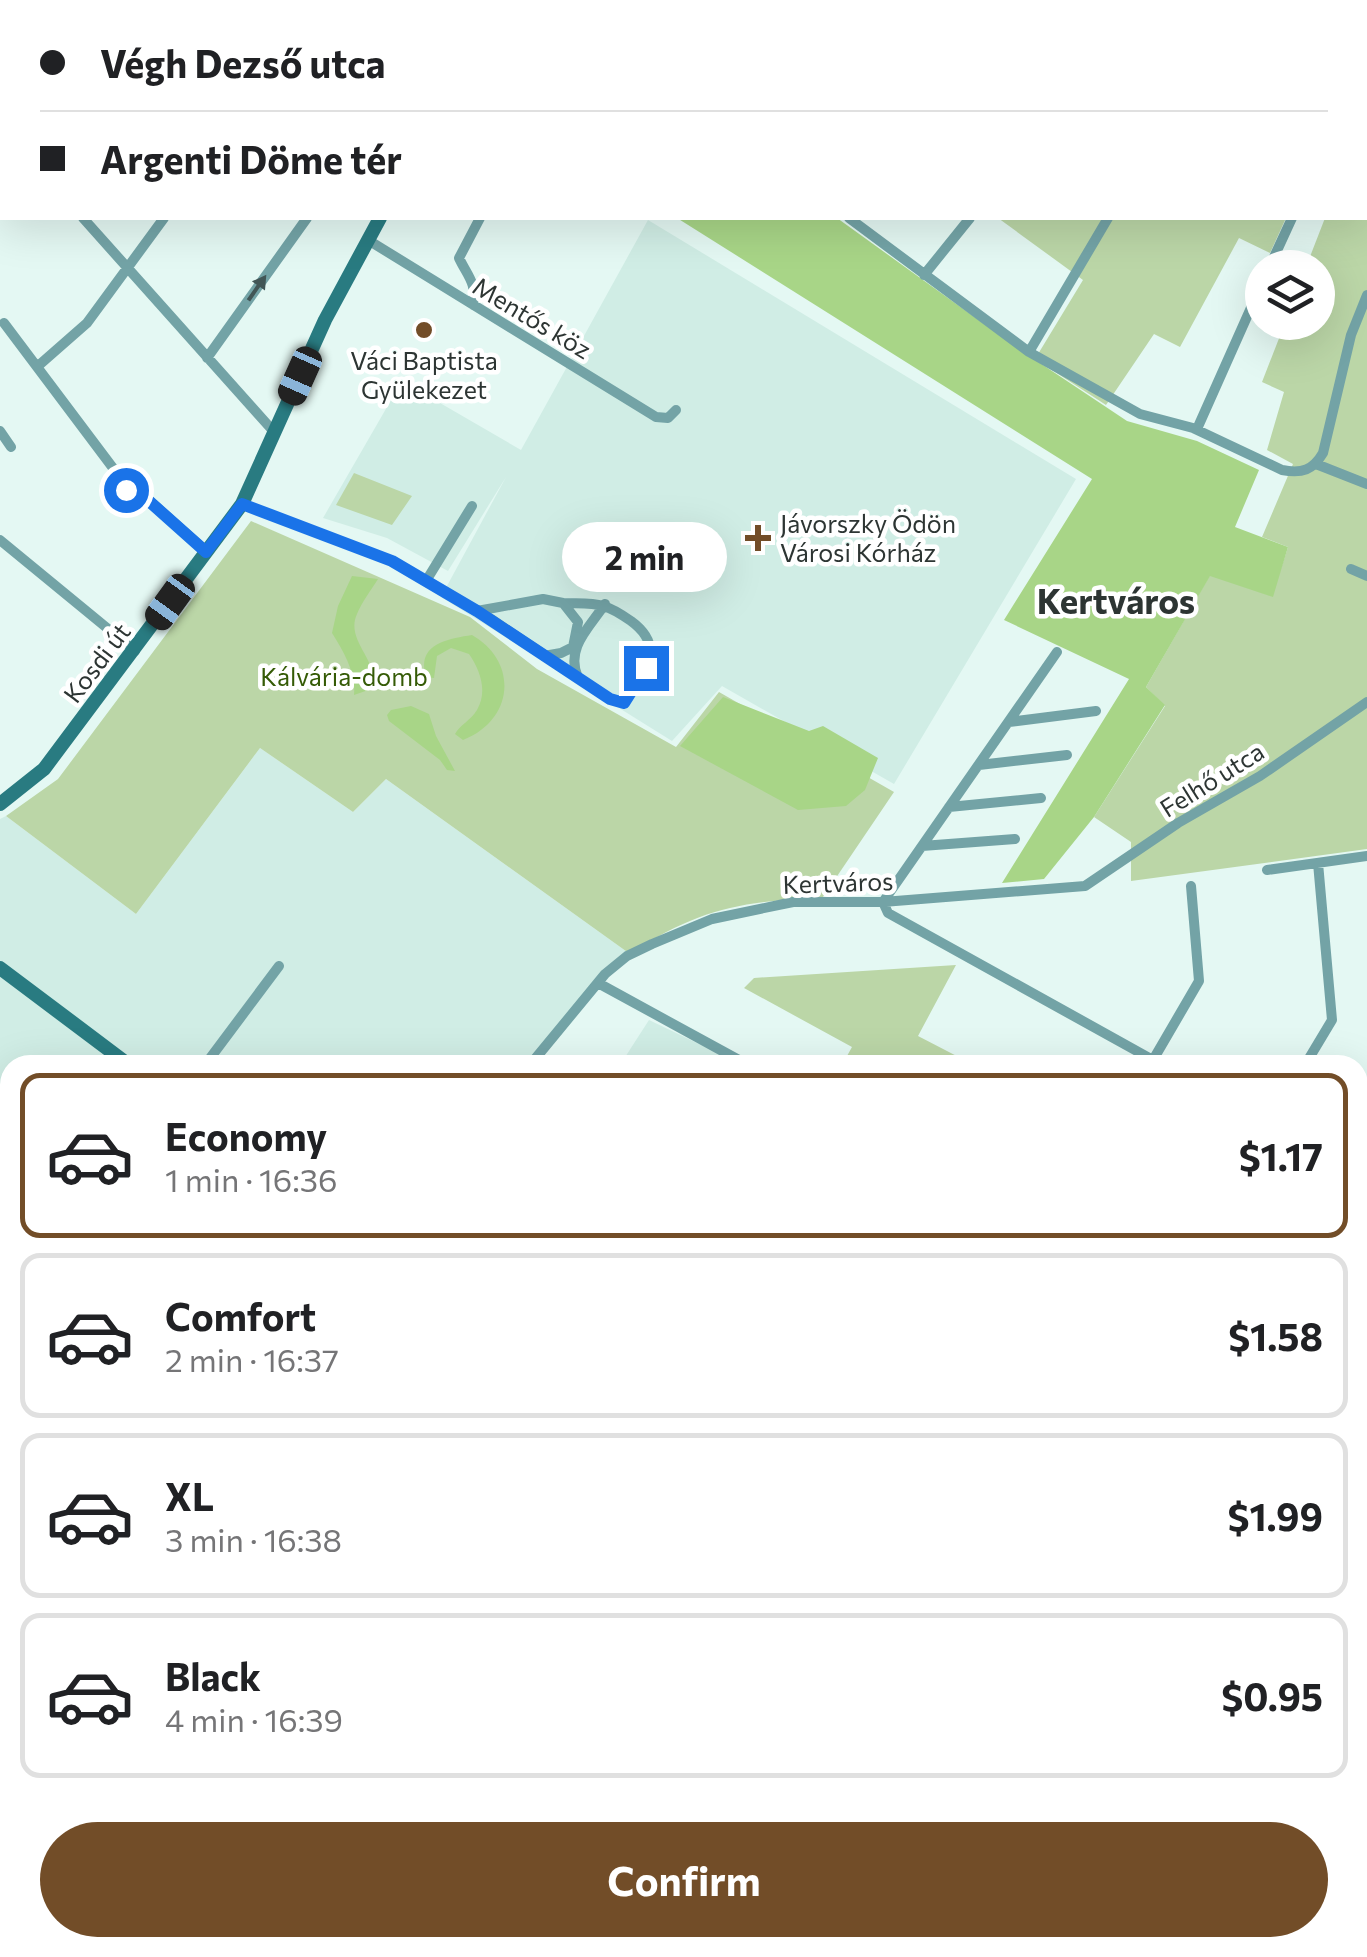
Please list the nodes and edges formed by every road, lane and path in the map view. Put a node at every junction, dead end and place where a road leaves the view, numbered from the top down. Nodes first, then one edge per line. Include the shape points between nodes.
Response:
1 (85, 220) edge
2 (163, 220) edge
3 (306, 220) edge
4 (379, 220) edge
5 (479, 220) edge
6 (852, 220) edge
7 (968, 220) edge
8 (1107, 220) edge
9 (1291, 220) edge
10 (368, 240) junction
11 (1278, 250) edge
12 (128, 268) junction
13 (924, 275) junction
14 (1367, 295) edge
15 (473, 305) junction
16 (1245, 321) edge
17 (4, 323) dead end
18 (1029, 352) junction
19 (207, 358) junction
20 (38, 366) junction
21 (676, 410) dead end
22 (1197, 429) junction
23 (0, 432) edge
24 (275, 433) junction
25 (11, 447) dead end
26 (1316, 464) junction
27 (116, 472) dead end
28 (1367, 484) edge
29 (126, 490) dead end
30 (242, 504) junction
31 (472, 506) dead end
32 (0, 540) edge
33 (206, 552) junction
34 (1351, 569) dead end
35 (1367, 576) edge
36 (426, 581) junction
37 (564, 603) junction
38 (606, 604) junction
39 (477, 611) junction
40 (574, 647) junction
41 (134, 651) junction
42 (1058, 652) dead end
43 (543, 656) junction
44 (578, 679) junction
45 (1364, 705) edge
46 (1096, 711) dead end
47 (1009, 722) junction
48 (1067, 755) dead end
49 (979, 765) junction
50 (1041, 798) dead end
51 (0, 804) edge
52 (949, 807) junction
53 (1015, 839) dead end
54 (922, 846) junction
55 (1367, 856) edge
56 (1318, 863) junction
57 (1267, 870) dead end
58 (1085, 886) joint
59 (1191, 886) dead end
60 (883, 902) junction
61 (279, 966) dead end
62 (0, 968) edge
63 (598, 983) junction
64 (115, 1055) edge
65 (212, 1055) edge
66 (538, 1055) edge
67 (730, 1055) edge
68 (1144, 1055) edge
69 (1162, 1055) edge
70 (1311, 1055) edge

1 - 12 street
2 - 12 street
19 -> 3 street
4 - 10 street, Kosdi út
5 - 15 street via 459,258 474,280
6 - 13 street
7 - 13 street
8 - 18 street
9 - 11 street
10 - 15 street, Mentős köz
10 - 24 street, Kosdi út
12 - 19 street
12 - 20 street via 87,322
13 - 18 street
14 - 26 street
15 - 21 street, Mentős köz via 656,417
16 - 22 street
17 - 20 street
18 - 22 street via 1140,414
19 - 24 street
20 - 27 street
22 - 26 street via 1282,470
23 - 25 street
24 - 30 street, Kosdi út
26 - 28 street
29 - 33 street via 132,486
30 - 33 street, Kosdi út
30 - 36 street via 376,554
31 - 36 street
32 - 41 street
33 - 41 street, Kosdi út
34 - 35 street
36 - 39 street
37 - 38 street
37 - 39 street via 542,599
37 - 40 street via 578,622
38 - 40 street
38 - 44 street via 645,632 646,668 624,703
39 - 43 street
40 - 43 street
40 - 44 street
41 - 51 street, Kosdi út via 44,769
42 - 47 street
43 - 44 street
45 - 58 street, Felhő utca
46 - 47 street
47 - 49 street
48 - 49 street
49 - 52 street
50 - 52 street
52 - 54 street
53 - 54 street
54 - 60 street
55 - 56 street
56 - 57 street
56 - 70 street via 1332,1020
58 - 60 street, Kertváros
59 - 69 street via 1200,981
60 - 63 street, Kertváros via 794,902 712,919 626,956
60 - 68 street via 888,913
61 - 65 street
62 - 64 street
63 - 66 street, Kertváros
63 - 67 street

